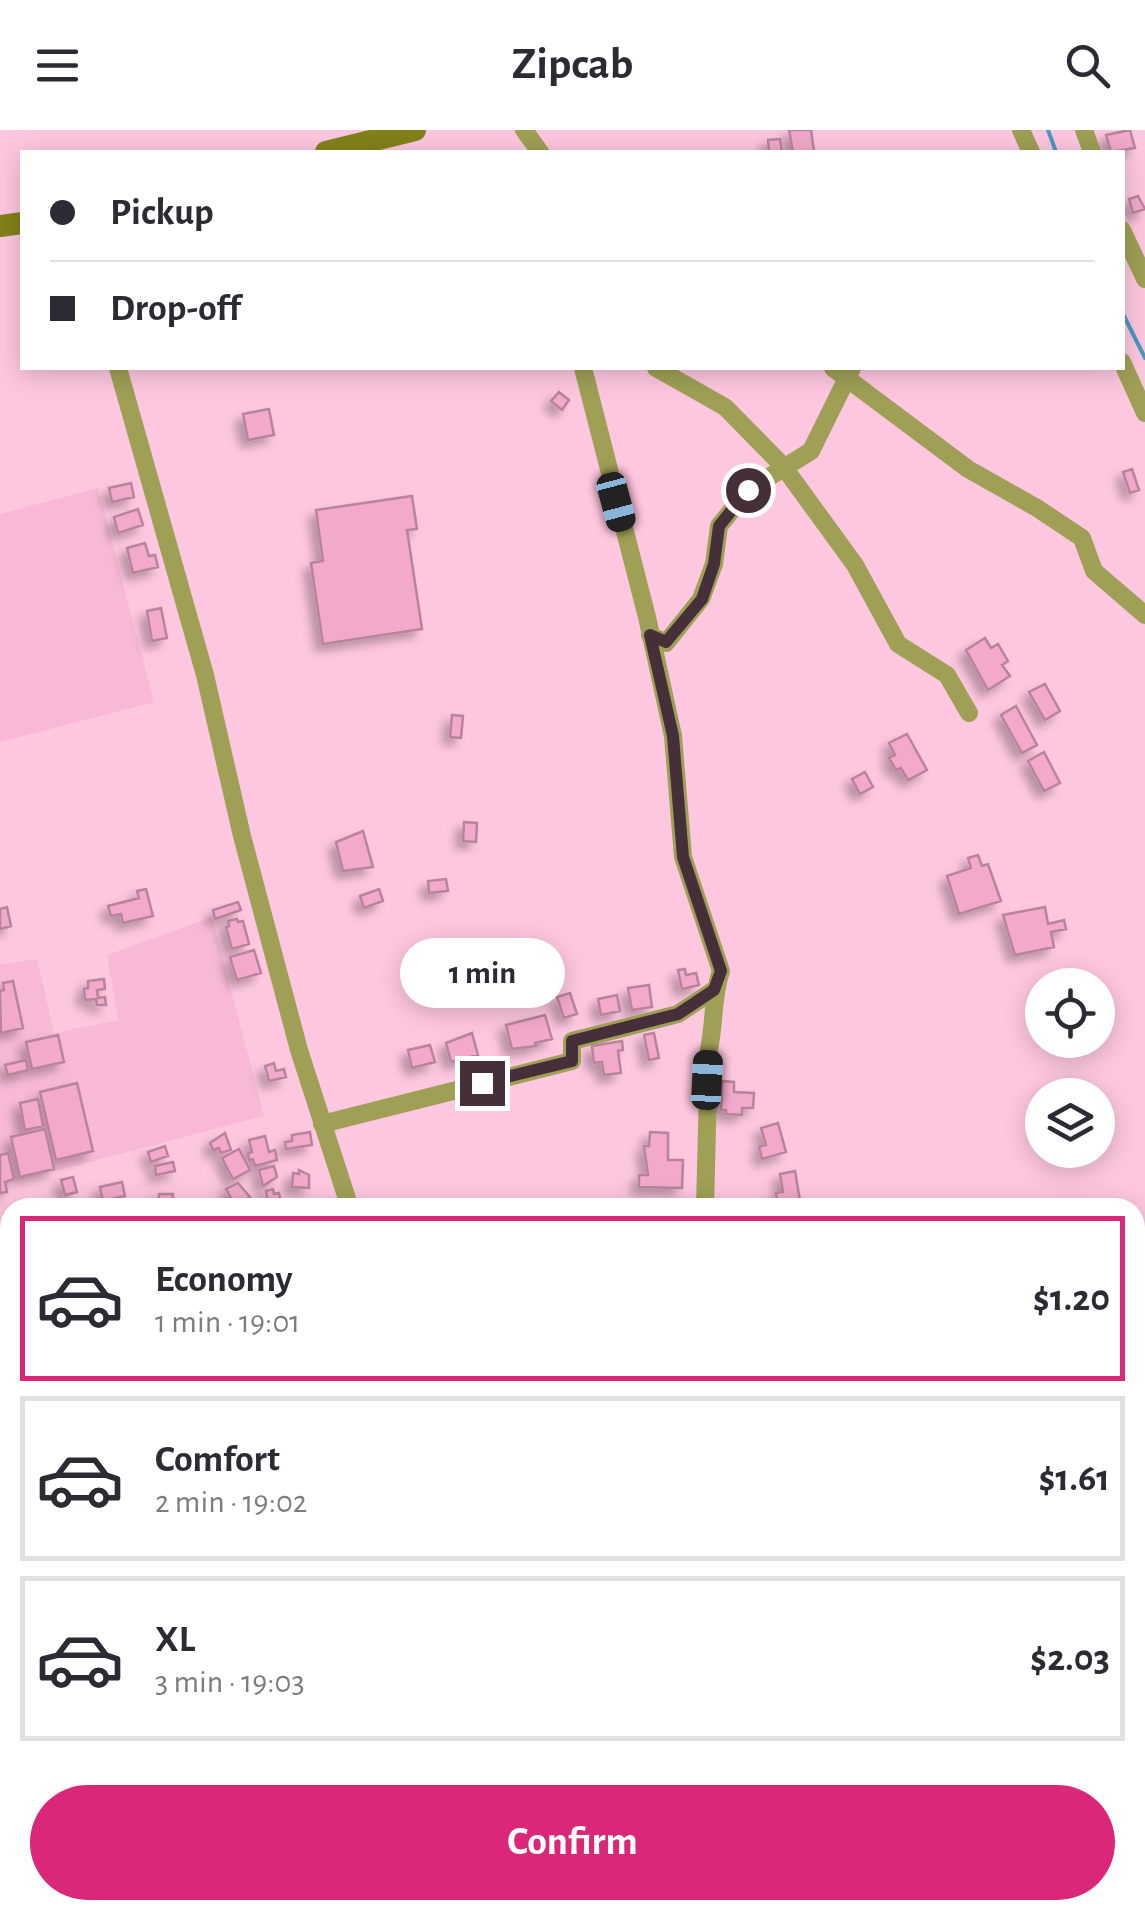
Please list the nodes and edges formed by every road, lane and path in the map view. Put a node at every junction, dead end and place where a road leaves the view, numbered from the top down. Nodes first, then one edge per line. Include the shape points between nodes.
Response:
1 (415, 130) edge
2 (334, 150) edge
3 (1125, 236) edge
4 (1145, 279) edge
5 (1125, 369) edge
6 (119, 370) edge
7 (583, 370) edge
8 (660, 370) edge
9 (844, 371) edge
10 (1145, 413) edge
11 (783, 466) junction
12 (1145, 615) edge
13 (650, 635) junction
14 (969, 713) dead end
15 (714, 990) junction
16 (322, 1124) junction
17 (345, 1198) edge
18 (706, 1198) edge

1 - 2 street
3 - 4 street
5 - 10 street
6 - 16 street
7 - 13 street
8 - 11 street via 725,407
9 - 11 street via 811,450
9 - 12 street via 968,468 1082,538 1094,571
11 - 13 street via 748,490 719,526 702,599 666,642
11 - 14 street via 855,564 898,644 947,675
13 - 15 street via 673,736 683,857 721,971
15 - 16 street via 678,1014 572,1041 572,1061
15 - 18 street
16 - 17 street

